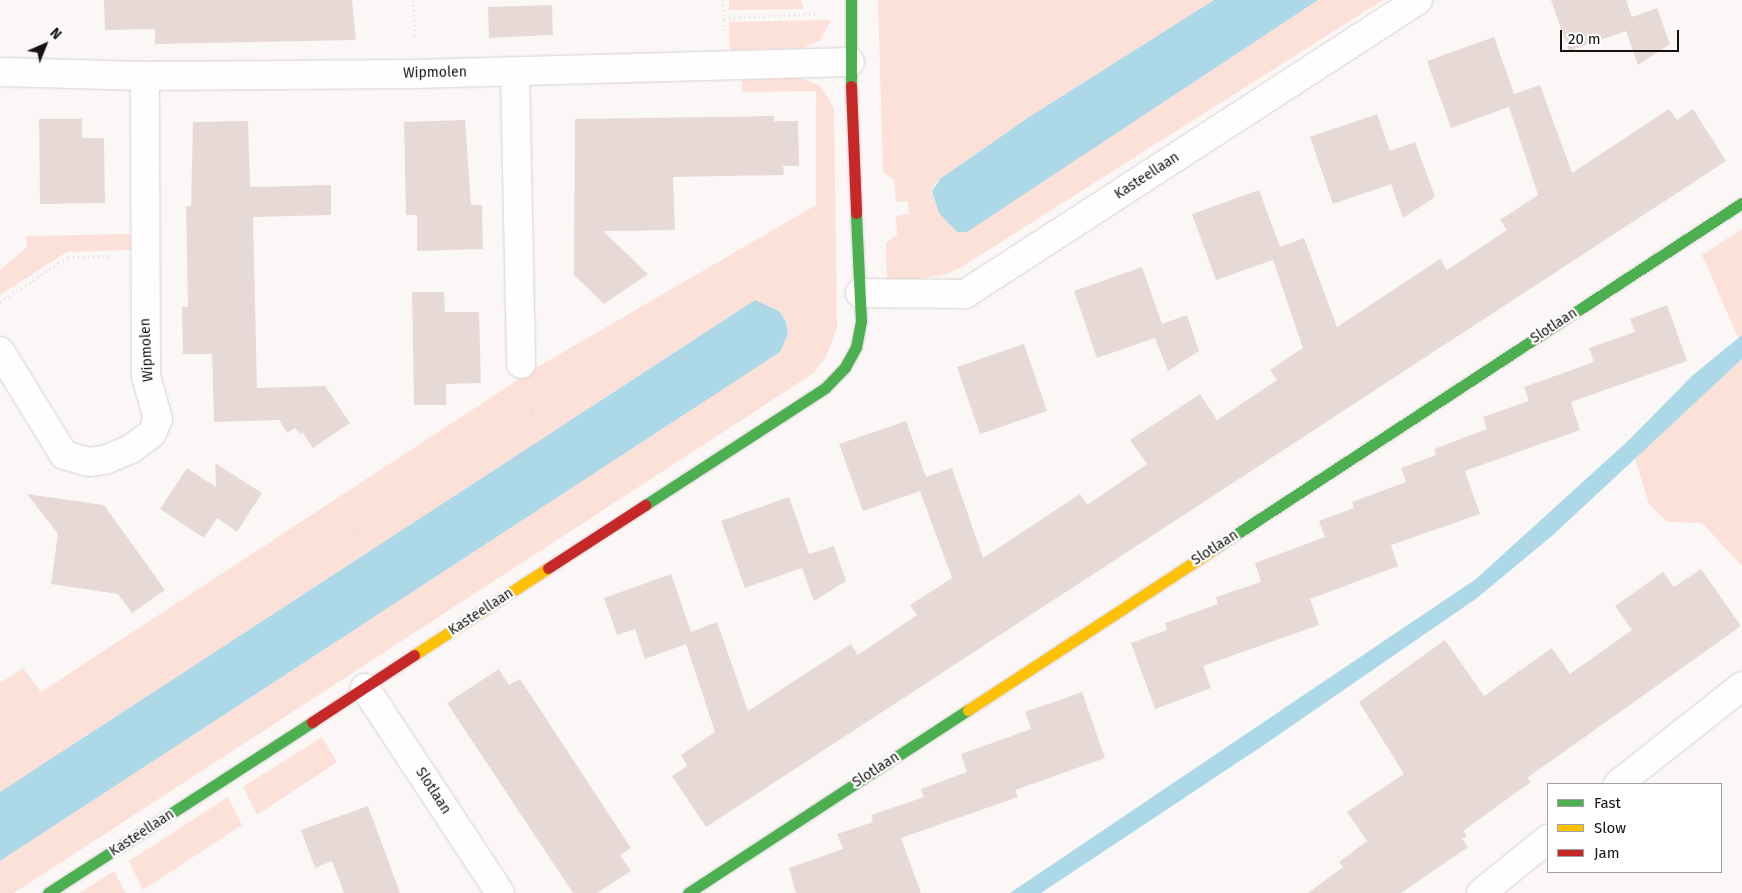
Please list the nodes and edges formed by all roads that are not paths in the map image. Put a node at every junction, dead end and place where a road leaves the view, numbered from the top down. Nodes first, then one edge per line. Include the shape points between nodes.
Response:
1 (851, 0) edge
2 (1418, 0) edge
3 (850, 62) junction
4 (0, 72) edge
5 (515, 72) junction
6 (145, 76) junction
7 (1742, 203) edge
8 (860, 293) junction
9 (0, 351) edge
10 (521, 364) dead end
11 (1742, 686) edge
12 (365, 688) junction
13 (1619, 783) edge
14 (1547, 841) edge
15 (48, 893) edge
16 (500, 893) edge
17 (688, 893) edge
18 (1480, 893) edge

1 - 3 street, Kasteellaan
2 - 8 street, Kasteellaan via 965,294
3 - 5 street, Wipmolen
3 - 8 street, Kasteellaan
4 - 6 street, Wipmolen
5 - 6 street, Wipmolen
5 - 10 street
6 - 9 street, Wipmolen via 146,376 158,419 152,433 131,449 105,460 88,462 64,455
7 - 17 street, Slotlaan
8 - 12 street, Kasteellaan via 861,321 856,347 845,367 825,388
11 - 13 street
12 - 15 street, Kasteellaan
12 - 16 street, Slotlaan
14 - 18 street

